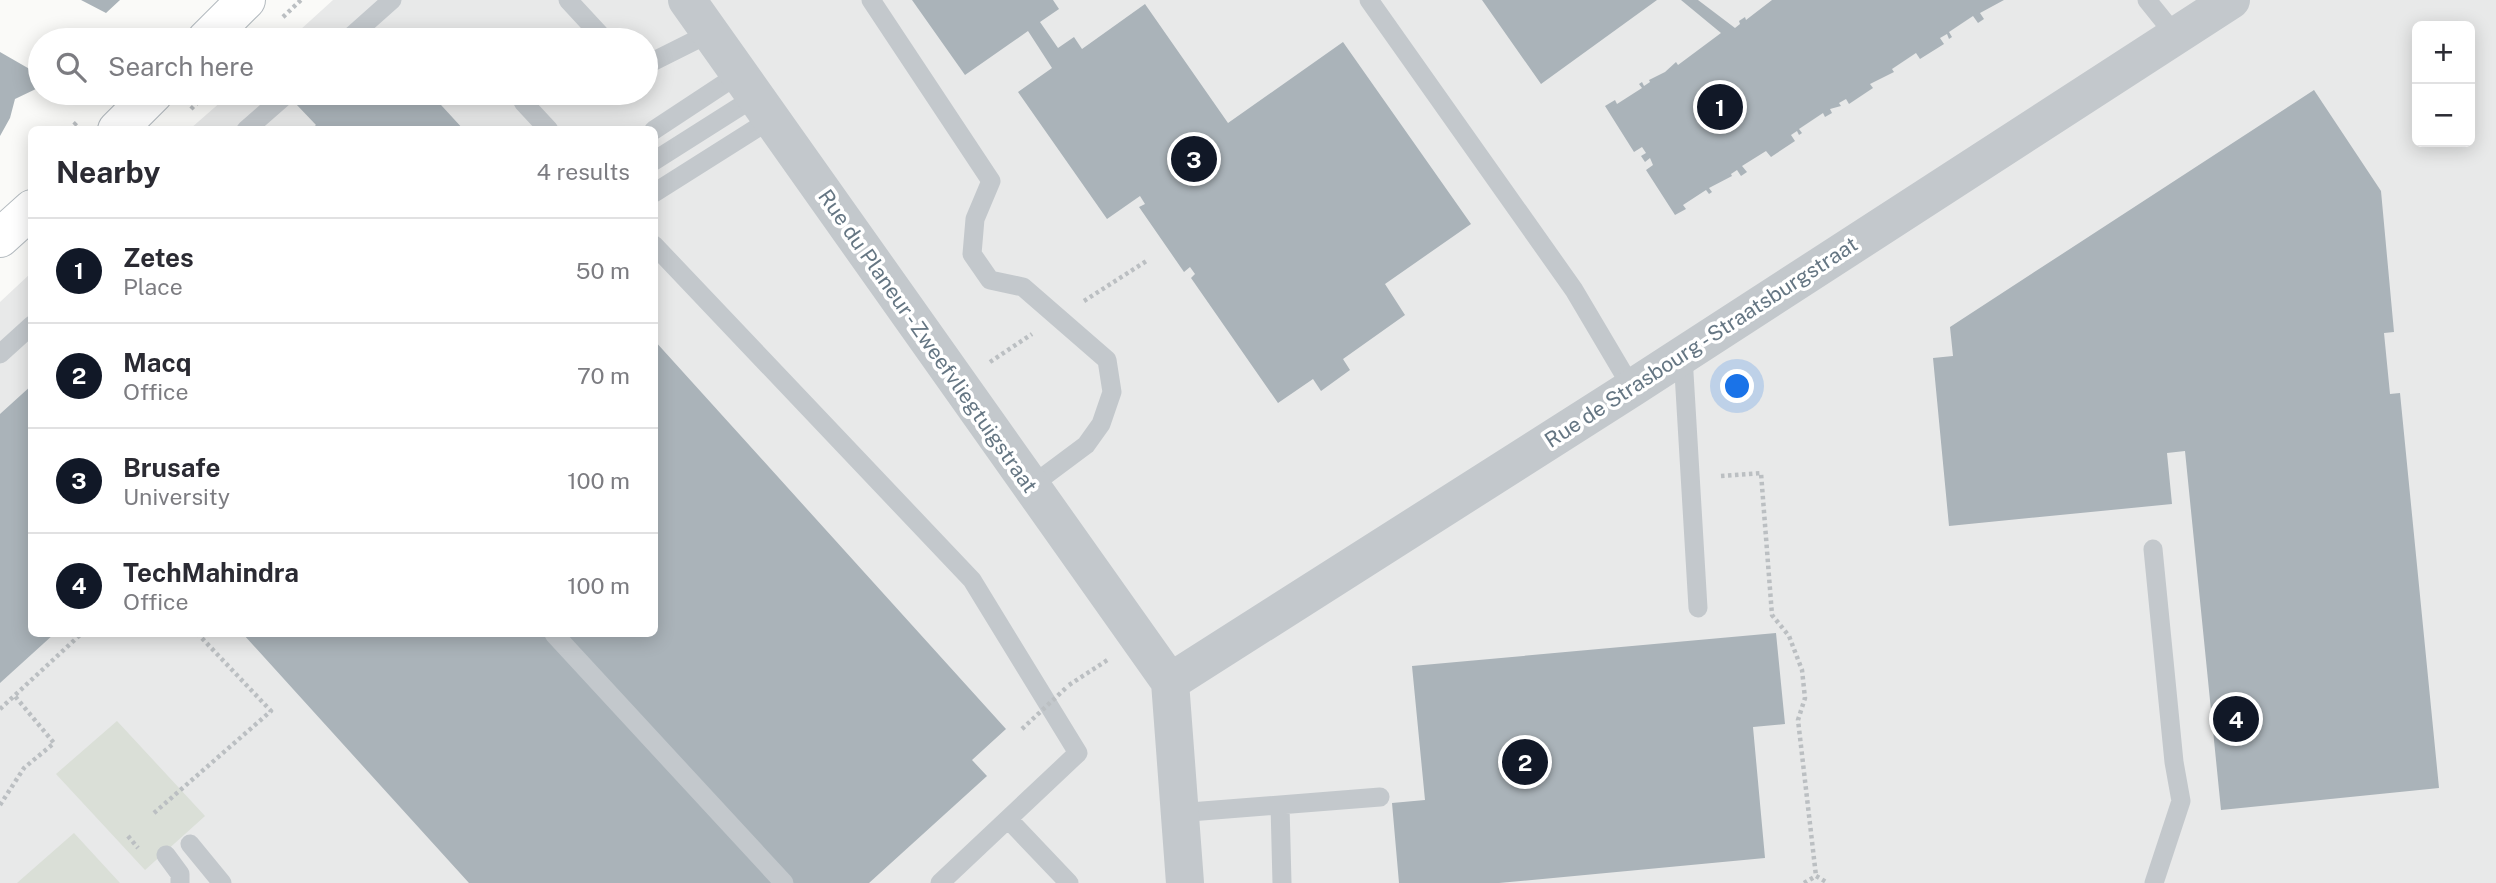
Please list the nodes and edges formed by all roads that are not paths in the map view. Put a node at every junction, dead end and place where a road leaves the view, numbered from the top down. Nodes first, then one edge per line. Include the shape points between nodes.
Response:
1 (246, 0) edge
2 (392, 0) edge
3 (568, 0) edge
4 (687, 0) edge
5 (871, 0) edge
6 (1369, 0) edge
7 (2147, 0) edge
8 (2231, 0) edge
9 (218, 28) edge
10 (360, 28) edge
11 (595, 28) edge
12 (710, 33) junction
13 (2176, 36) junction
14 (658, 59) edge
15 (755, 97) junction
16 (142, 105) edge
17 (274, 105) edge
18 (526, 105) edge
19 (121, 126) edge
20 (251, 126) edge
21 (544, 126) edge
22 (658, 129) edge
23 (658, 158) edge
24 (658, 189) edge
25 (28, 213) edge
26 (0, 238) edge
27 (658, 249) edge
28 (28, 328) edge
29 (2, 349) edge
30 (1683, 356) junction
31 (1632, 388) junction
32 (1031, 486) junction
33 (2153, 549) dead end
34 (1698, 608) dead end
35 (557, 637) edge
36 (1170, 682) junction
37 (1380, 797) dead end
38 (1280, 805) junction
39 (1177, 813) junction
40 (1008, 819) junction
41 (190, 844) dead end
42 (166, 855) dead end
43 (180, 883) edge
44 (222, 883) edge
45 (784, 883) edge
46 (940, 883) edge
47 (1069, 883) edge
48 (1185, 883) edge
49 (1282, 883) edge
50 (2154, 883) edge

1 - 9 main road
2 - 10 lane
3 - 11 lane
4 - 12 street, Rue du Planeur - Zweefvliegtuigstraat
5 - 32 lane via 991,181 975,219 972,254 990,280 1023,287 1107,360 1112,392 1101,424 1086,444
6 - 31 lane via 1574,290
7 - 13 lane
8 - 13 street, Rue de Strasbourg - Straatsburgstraat
12 - 14 lane
12 - 15 street, Rue du Planeur - Zweefvliegtuigstraat
13 - 30 street, Rue de Strasbourg - Straatsburgstraat
15 - 22 lane
15 - 23 lane
15 - 24 lane
15 - 32 street, Rue du Planeur - Zweefvliegtuigstraat
16 - 19 main road
17 - 20 lane
18 - 21 lane
25 - 26 main road
27 - 40 lane via 972,580 1078,753
28 - 29 lane
30 - 31 street, Rue de Strasbourg - Straatsburgstraat
30 - 34 lane
31 - 36 street, Rue de Strasbourg - Straatsburgstraat
32 - 36 street, Rue du Planeur - Zweefvliegtuigstraat
33 - 50 lane via 2181,802
35 - 45 lane
36 - 39 street
37 - 38 lane
38 - 39 lane
38 - 49 lane
39 - 48 street
40 - 46 lane
40 - 47 lane
41 - 44 lane
42 - 43 lane via 180,874

